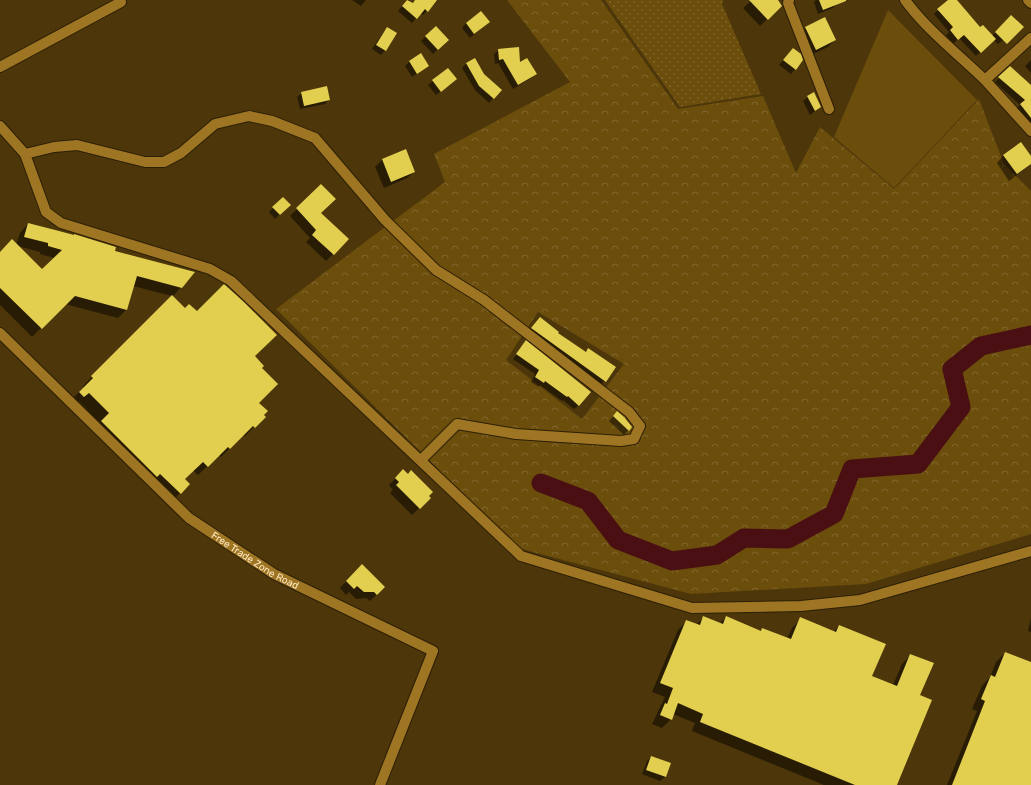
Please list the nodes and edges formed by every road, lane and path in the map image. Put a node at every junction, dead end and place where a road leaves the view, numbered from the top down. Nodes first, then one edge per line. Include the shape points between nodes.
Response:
1 (789, 0) edge
2 (905, 0) edge
3 (1028, 0) edge
4 (121, 2) dead end
5 (1031, 3) edge
6 (1031, 38) edge
7 (0, 68) edge
8 (985, 80) junction
9 (829, 108) dead end
10 (0, 126) edge
11 (1031, 131) edge
12 (24, 154) junction
13 (0, 333) edge
14 (422, 460) junction
15 (1031, 551) edge
16 (380, 785) edge

1 - 9 street
2 - 8 street via 911,9
3 - 5 street
4 - 7 street
6 - 8 street
8 - 11 street
10 - 12 street
12 - 14 street via 46,212 61,223 210,269 231,281
12 - 14 street via 77,145 145,162 164,162 181,153 215,124 248,116 272,121 314,138 385,220 436,270 490,304 629,412 640,426 634,439 621,441 516,434 456,424
13 - 16 street, Free Trade Zone Road via 189,518 274,574 433,651
14 - 15 street via 521,556 692,608 802,606 860,600

